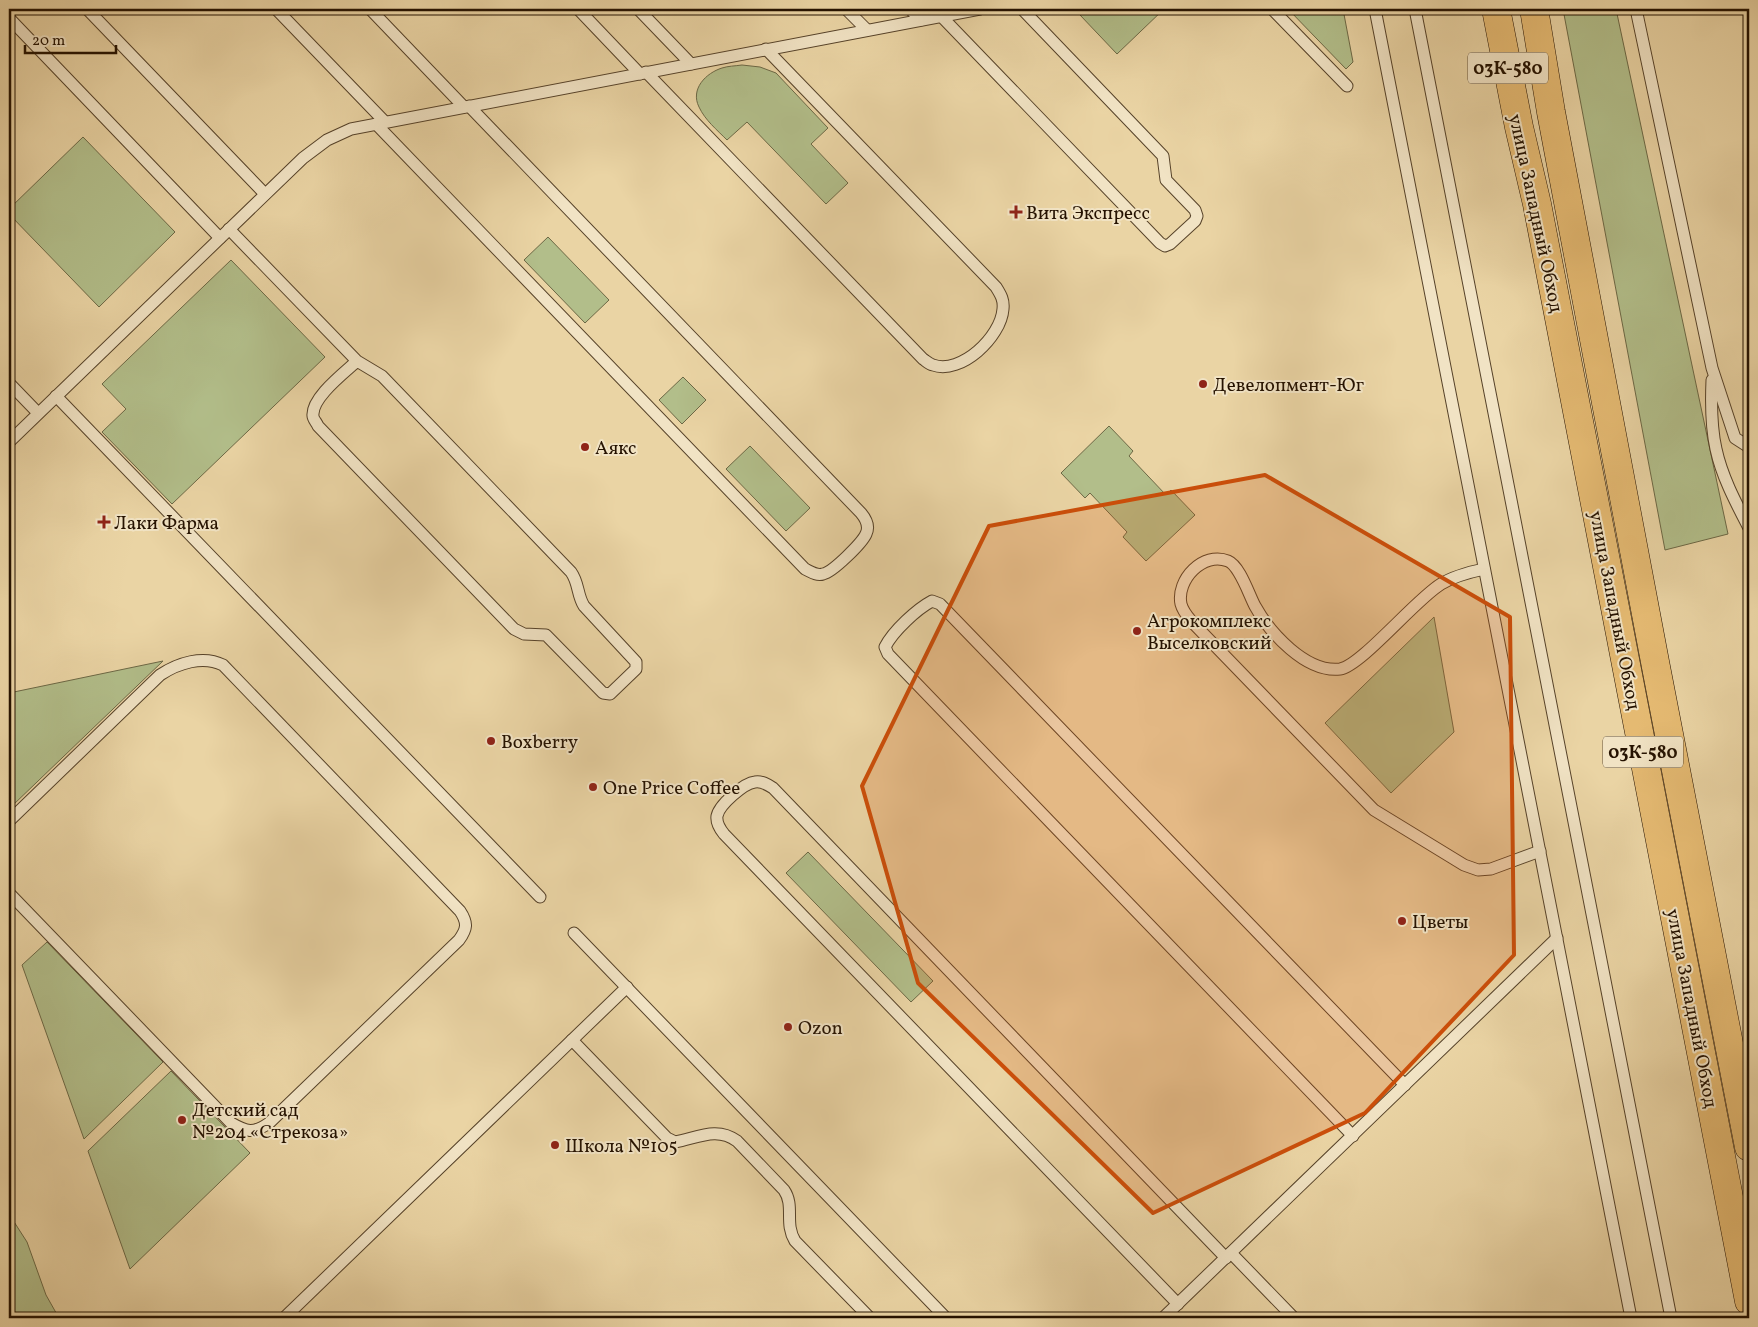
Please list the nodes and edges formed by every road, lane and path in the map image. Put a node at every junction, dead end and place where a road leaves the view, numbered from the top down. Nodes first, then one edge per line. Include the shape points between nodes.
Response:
1 (87, 9) edge
2 (276, 9) edge
3 (370, 9) edge
4 (578, 9) edge
5 (638, 9) edge
6 (846, 9) edge
7 (910, 9) edge
8 (980, 9) edge
9 (1022, 9) edge
10 (1272, 9) edge
11 (1375, 9) edge
12 (1414, 9) edge
13 (1496, 9) edge
14 (1534, 9) edge
15 (1636, 9) edge
16 (941, 16) junction
17 (9, 18) edge
18 (921, 20) junction
19 (866, 30) junction
20 (766, 49) junction
21 (691, 64) junction
22 (643, 73) junction
23 (1346, 86) dead end
24 (466, 107) junction
25 (380, 123) junction
26 (265, 194) junction
27 (229, 229) junction
28 (220, 238) junction
29 (357, 361) junction
30 (1712, 368) junction
31 (9, 383) edge
32 (56, 396) junction
33 (38, 413) junction
34 (9, 442) edge
35 (1749, 447) edge
36 (1749, 528) edge
37 (1484, 569) junction
38 (9, 821) edge
39 (1540, 851) junction
40 (9, 892) edge
41 (540, 898) dead end
42 (574, 933) dead end
43 (1557, 938) junction
44 (626, 987) junction
45 (572, 1040) junction
46 (1405, 1086) junction
47 (1353, 1136) junction
48 (1749, 1147) edge
49 (1229, 1255) junction
50 (1749, 1301) edge
51 (1178, 1304) junction
52 (1166, 1317) edge
53 (284, 1318) edge
54 (870, 1318) edge
55 (946, 1318) edge
56 (1294, 1318) edge
57 (1631, 1318) edge
58 (1671, 1318) edge

1 - 26 lane
2 - 25 lane
3 - 24 lane
4 - 22 lane
5 - 21 lane
6 - 19 lane
7 - 18 lane
8 - 16 lane
9 - 16 lane via 1163,156 1166,180 1197,216 1170,244 1160,243
10 - 23 lane
11 - 37 lane
12 - 58 lane
13 - 50 highway, улица Западный Обход / 03К-580 via 1541,224
14 - 48 highway, улица Западный Обход / 03К-580 via 1654,658
15 - 30 lane
16 - 18 lane
17 - 28 lane
18 - 19 lane
19 - 20 lane
20 - 21 lane
20 - 22 lane via 996,287 1003,299 998,324 983,347 971,356 945,366 933,365 922,359
21 - 22 lane
22 - 24 lane
24 - 25 lane
24 - 25 lane via 861,513 867,521 867,533 834,568 824,574 813,574 805,569
25 - 26 lane via 351,129 327,140 302,158
26 - 27 lane
27 - 28 lane
27 - 29 lane
28 - 32 lane
29 - 29 lane via 382,376 571,572 584,606 636,662 636,669 614,691 603,693 546,635 519,633 514,629 318,426 313,417 319,397
30 - 35 lane via 1734,438
30 - 36 lane via 1711,411 1716,449 1730,493
31 - 33 lane
32 - 33 lane
32 - 41 lane
33 - 34 lane
37 - 39 lane
37 - 39 lane via 1440,585 1358,660 1343,668 1329,670 1303,658 1269,627 1239,572 1228,561 1207,561 1189,573 1183,582 1181,604 1193,623 1374,810 1464,865 1478,870 1491,869
38 - 40 lane via 160,675 179,664 214,661 223,665 460,911 466,920 466,931 269,1123 257,1131 242,1130
39 - 43 lane
42 - 44 lane
43 - 46 lane
43 - 57 lane
44 - 45 lane
44 - 55 lane
45 - 53 lane
45 - 54 lane via 667,1138 675,1142 701,1134 719,1133 737,1141 788,1196 788,1225 795,1240
46 - 47 lane
46 - 47 lane via 940,604 932,601 918,611 888,640 885,647 888,654
47 - 49 lane
49 - 51 lane
49 - 51 lane via 773,788 765,782 754,782 743,787 721,807 717,816 724,834
49 - 56 lane
51 - 52 lane

